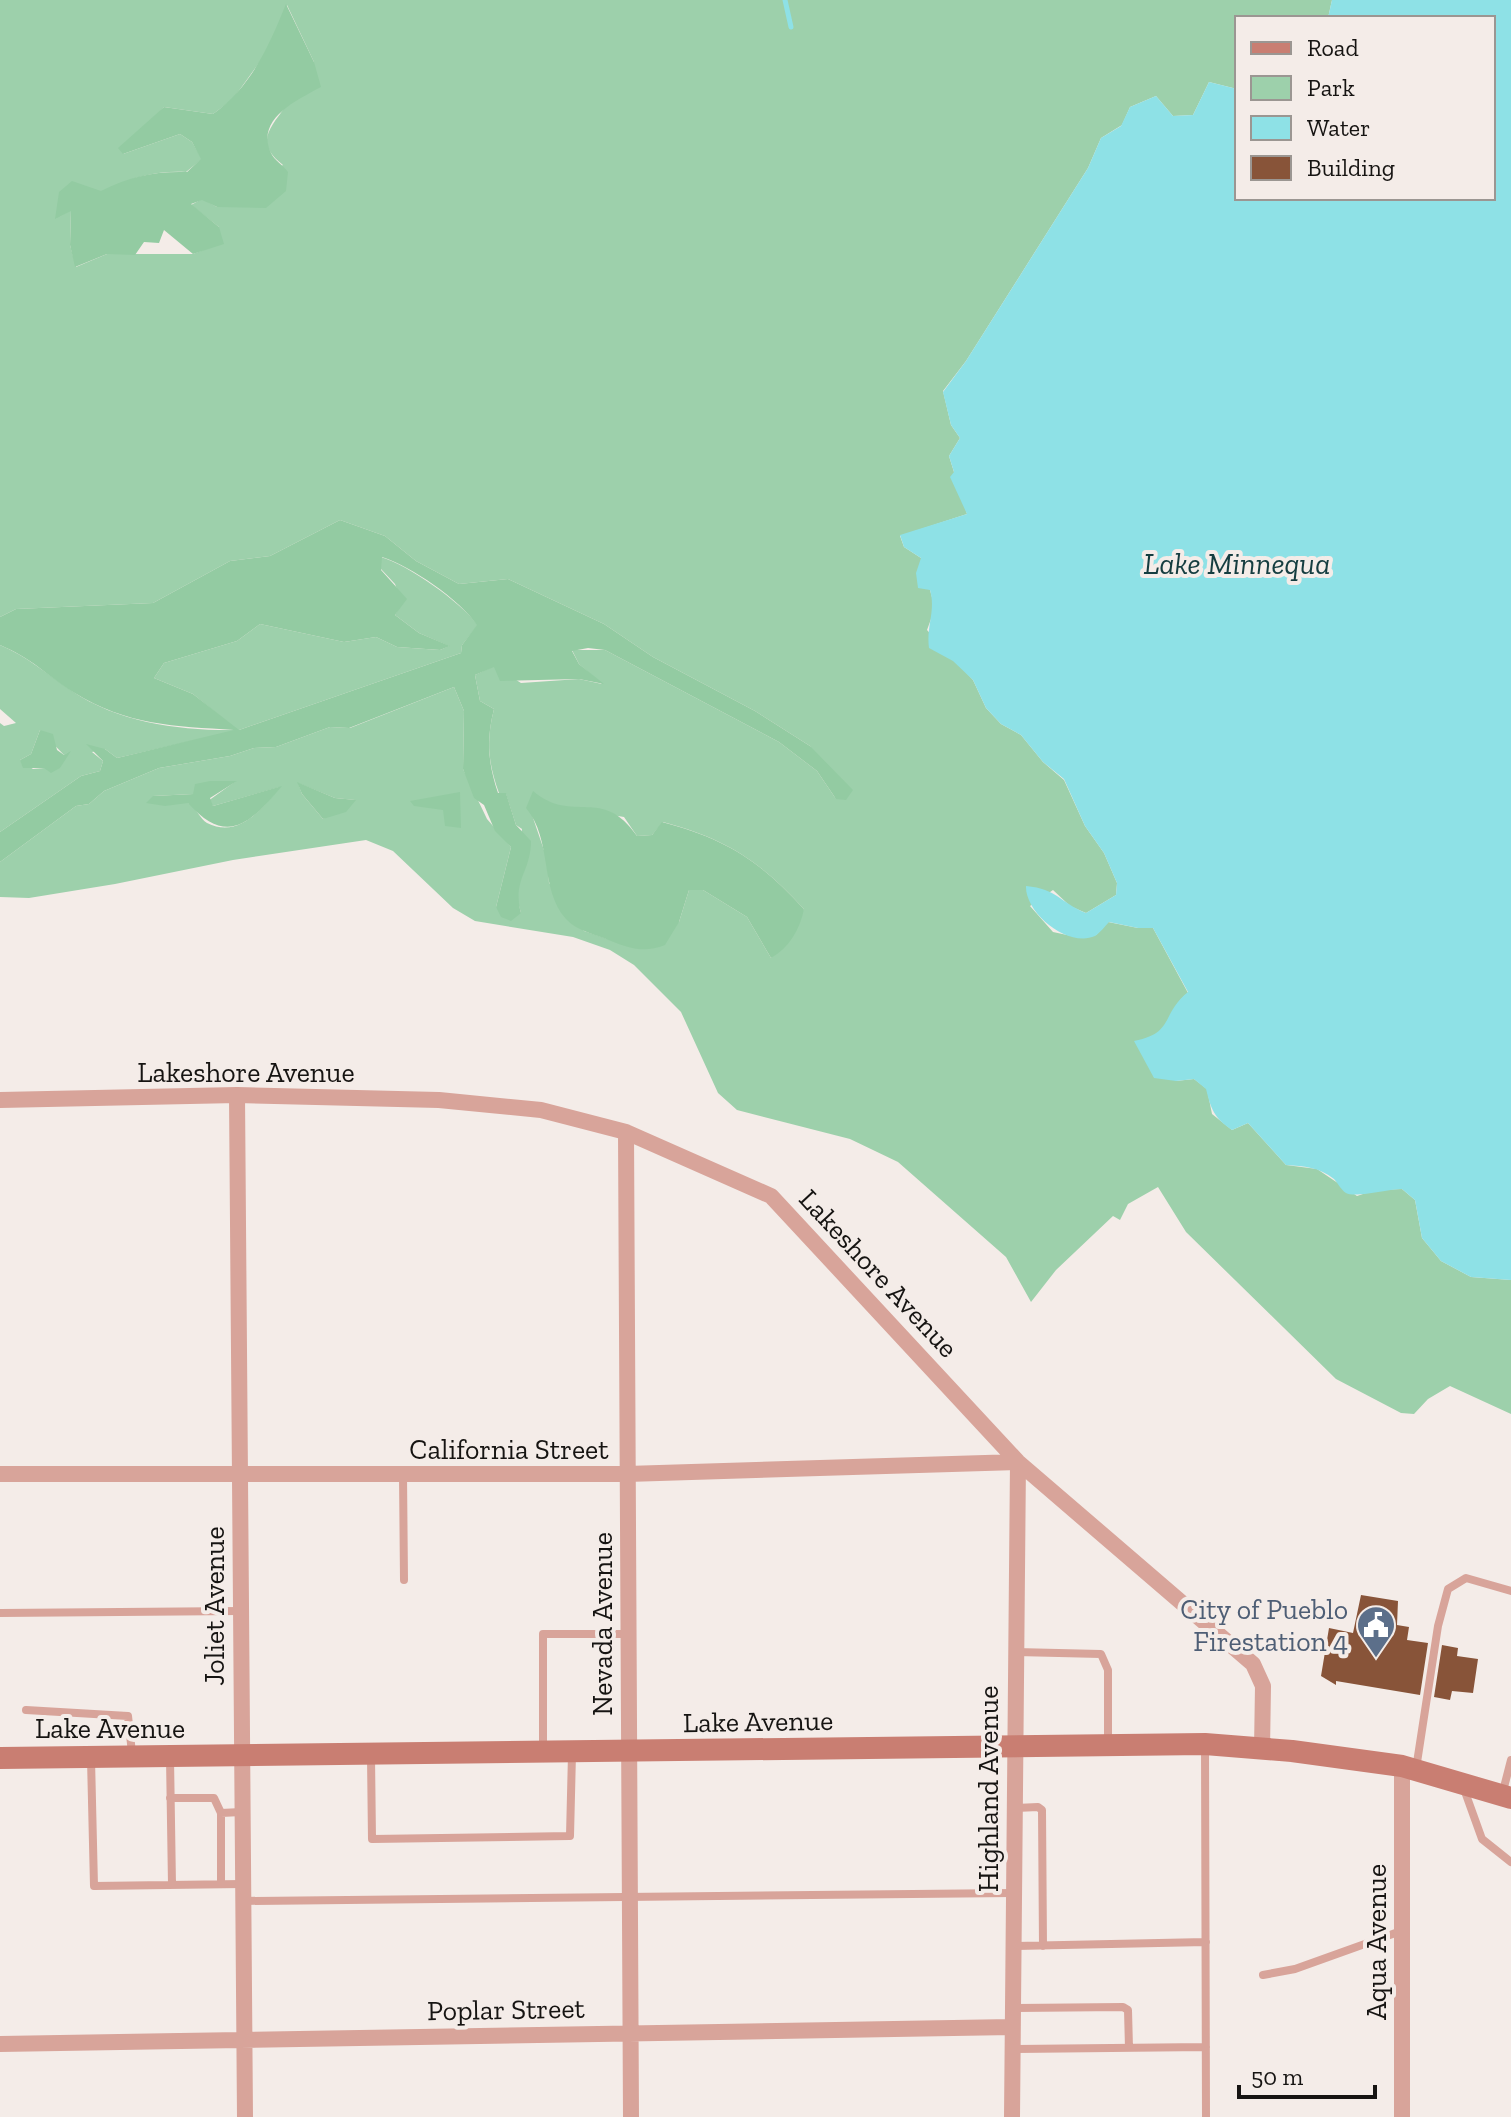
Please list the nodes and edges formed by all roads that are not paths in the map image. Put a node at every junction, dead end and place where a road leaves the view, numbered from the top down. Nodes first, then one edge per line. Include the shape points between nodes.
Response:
1 (237, 1095) junction
2 (0, 1100) edge
3 (626, 1132) junction
4 (1018, 1462) junction
5 (0, 1474) edge
6 (627, 1474) junction
7 (403, 1475) junction
8 (239, 1476) junction
9 (404, 1580) dead end
10 (1511, 1591) edge
11 (240, 1611) junction
12 (0, 1613) edge
13 (628, 1634) junction
14 (1015, 1652) junction
15 (26, 1710) dead end
16 (1205, 1744) junction
17 (1108, 1746) junction
18 (1014, 1747) junction
19 (1262, 1749) junction
20 (572, 1753) junction
21 (628, 1753) junction
22 (543, 1754) junction
23 (371, 1756) junction
24 (0, 1758) edge
25 (91, 1758) junction
26 (132, 1758) junction
27 (170, 1758) junction
28 (241, 1758) junction
29 (1511, 1760) edge
30 (1409, 1768) junction
31 (1462, 1784) junction
32 (1507, 1797) edge
33 (170, 1798) junction
34 (1013, 1808) junction
35 (241, 1812) junction
36 (221, 1813) junction
37 (1511, 1862) edge
38 (221, 1884) junction
39 (242, 1884) junction
40 (172, 1885) junction
41 (1013, 1893) junction
42 (629, 1897) junction
43 (242, 1901) junction
44 (1402, 1930) junction
45 (1206, 1942) junction
46 (1013, 1946) junction
47 (1043, 1946) junction
48 (1263, 1975) dead end
49 (1012, 2008) junction
50 (1012, 2027) junction
51 (630, 2034) junction
52 (243, 2038) junction
53 (0, 2044) edge
54 (1206, 2047) junction
55 (1129, 2048) junction
56 (1012, 2049) junction
57 (245, 2117) edge
58 (631, 2117) edge
59 (1012, 2117) edge
60 (1206, 2117) edge
61 (1402, 2117) edge

1 - 2 street, Lakeshore Avenue
1 - 3 street, Lakeshore Avenue via 439,1100 541,1110
1 - 8 street, Joliet Avenue
3 - 4 street, Lakeshore Avenue via 771,1196
3 - 6 street, Nevada Avenue
4 - 6 street, California Street
4 - 14 street, Highland Avenue
4 - 19 street, Lakeshore Avenue via 1253,1664 1263,1686
5 - 8 street, California Street
6 - 7 street, California Street
6 - 13 street, Nevada Avenue
7 - 8 street, California Street
7 - 9 lane
8 - 11 street, Joliet Avenue
10 - 30 lane via 1466,1578 1448,1589
11 - 12 lane
11 - 28 street, Joliet Avenue
13 - 21 street, Nevada Avenue
13 - 22 lane via 543,1634
14 - 17 lane via 1101,1654 1108,1670
14 - 18 street, Highland Avenue
15 - 26 lane via 128,1716
16 - 17 main road, Lake Avenue
16 - 19 main road, Lake Avenue
16 - 45 lane
17 - 18 main road, Lake Avenue
18 - 21 main road, Lake Avenue
18 - 34 street, Highland Avenue
19 - 30 main road, Lake Avenue
20 - 21 main road, Lake Avenue
20 - 22 main road, Lake Avenue
20 - 23 lane via 570,1836 372,1839
21 - 42 street, Nevada Avenue
22 - 23 main road, Lake Avenue
23 - 28 main road, Lake Avenue
24 - 25 main road, Lake Avenue
25 - 26 main road, Lake Avenue
25 - 40 lane via 94,1886
26 - 27 main road, Lake Avenue
27 - 28 main road, Lake Avenue
27 - 33 lane
28 - 35 street, Joliet Avenue
29 - 32 lane
30 - 31 main road, Lake Avenue
30 - 44 street, Aqua Avenue
31 - 32 main road, Lake Avenue
31 - 37 lane via 1482,1839
33 - 36 lane via 214,1798
33 - 40 lane
34 - 41 street, Highland Avenue
34 - 47 lane via 1042,1810
35 - 36 lane
35 - 39 street, Joliet Avenue
36 - 38 lane
38 - 39 lane
38 - 40 lane
39 - 43 street, Joliet Avenue
41 - 42 lane
41 - 46 street, Highland Avenue
42 - 43 lane
42 - 51 street, Nevada Avenue
43 - 52 street, Joliet Avenue
44 - 48 lane via 1295,1969
44 - 61 street, Aqua Avenue
45 - 47 lane
45 - 54 lane
46 - 47 lane
46 - 49 street, Highland Avenue
49 - 50 street, Highland Avenue
49 - 55 lane via 1123,2007 1128,2010
50 - 51 street, Poplar Street
50 - 56 street, Highland Avenue
51 - 52 street, Poplar Street
51 - 58 street, Nevada Avenue
52 - 53 street, Poplar Street
52 - 57 street, Joliet Avenue
54 - 55 lane
54 - 60 lane
55 - 56 lane
56 - 59 street, Highland Avenue

